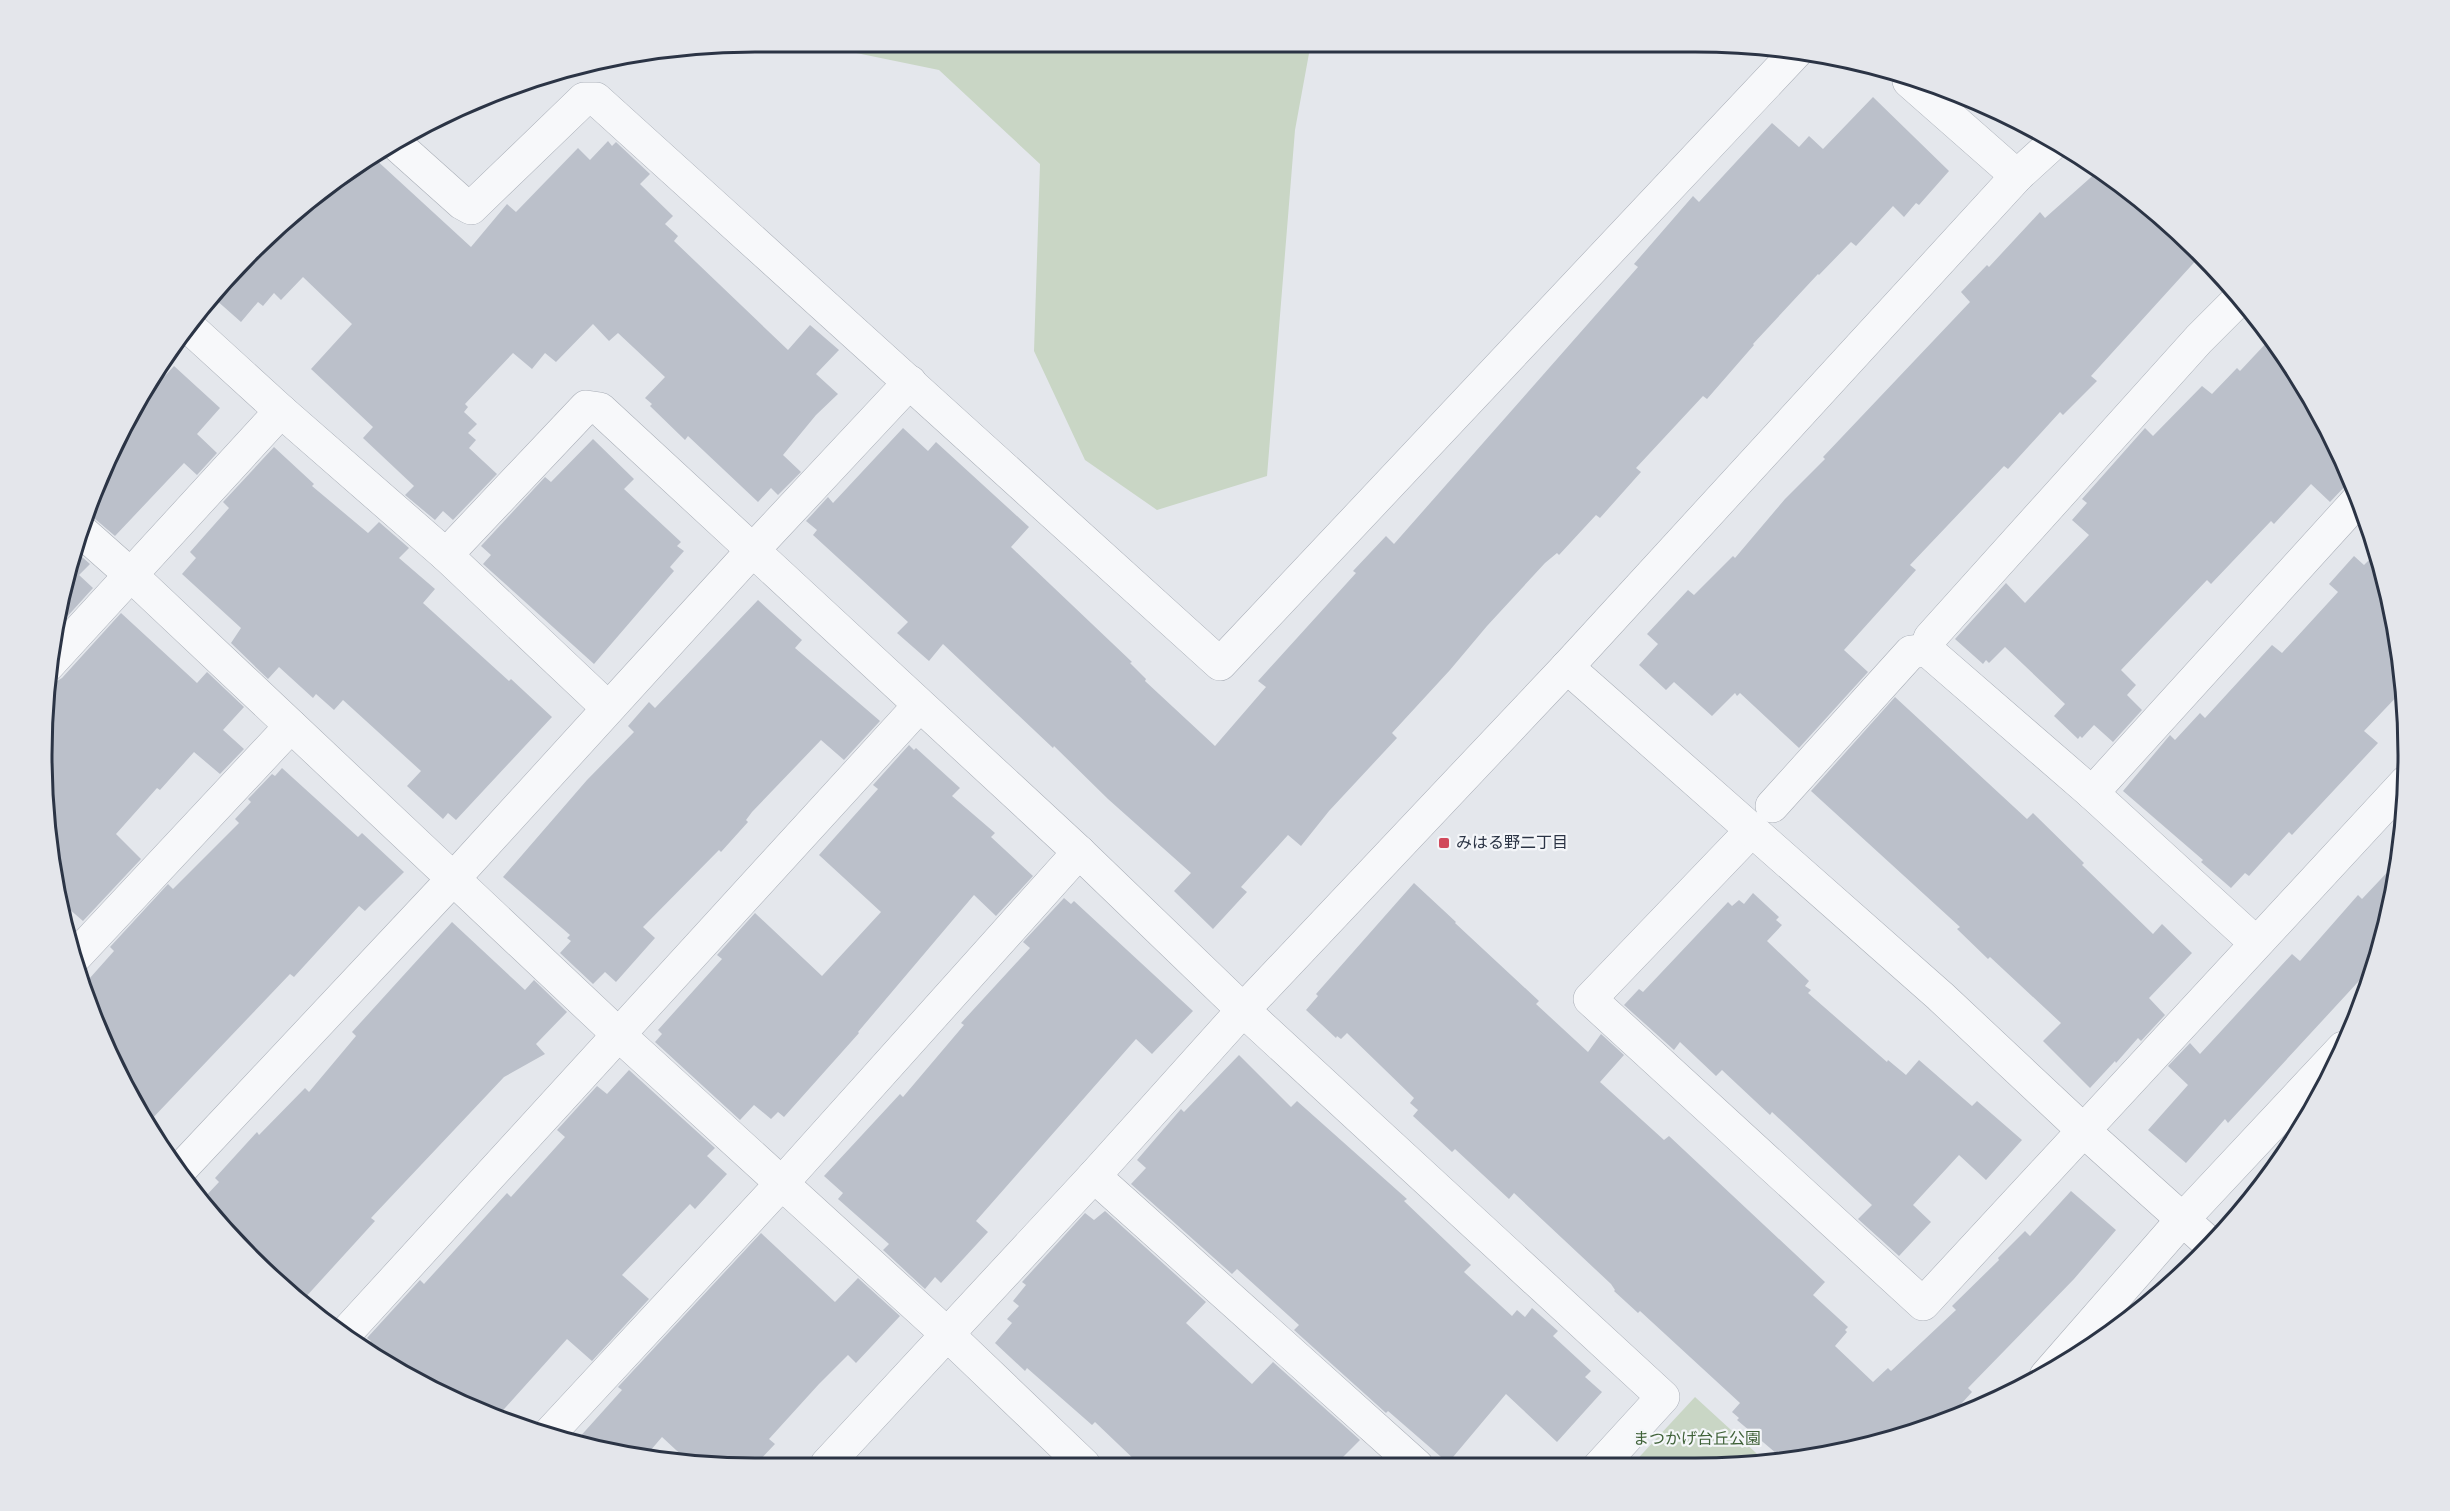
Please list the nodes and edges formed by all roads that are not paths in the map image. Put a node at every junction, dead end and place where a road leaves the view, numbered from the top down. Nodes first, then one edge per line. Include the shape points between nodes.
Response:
1 (1789, 59) edge
2 (1919, 90) edge
3 (2048, 148) edge
4 (401, 149) edge
5 (2017, 176) junction
6 (2233, 305) edge
7 (195, 332) edge
8 (910, 382) junction
9 (281, 411) junction
10 (2352, 507) edge
11 (88, 537) edge
12 (752, 551) junction
13 (446, 555) junction
14 (132, 576) junction
15 (1928, 650) junction
16 (61, 651) edge
17 (1567, 667) junction
18 (919, 706) junction
19 (608, 708) junction
20 (291, 726) junction
21 (2396, 792) edge
22 (2092, 793) junction
23 (1762, 818) junction
24 (1079, 852) junction
25 (454, 878) junction
26 (2256, 943) junction
27 (80, 951) edge
28 (1243, 1010) junction
29 (620, 1035) junction
30 (2323, 1069) edge
31 (2084, 1131) junction
32 (185, 1165) edge
33 (1094, 1176) junction
34 (782, 1183) junction
35 (2183, 1219) junction
36 (2205, 1239) edge
37 (350, 1329) edge
38 (947, 1334) junction
39 (2069, 1350) edge
40 (554, 1429) edge
41 (833, 1458) edge
42 (1077, 1458) edge
43 (1408, 1458) edge
44 (1607, 1458) edge

1 - 8 street via 1220,664
2 - 5 street
3 - 5 street
4 - 8 street via 471,208 584,99 596,99
5 - 17 street
6 - 15 street via 1930,638
7 - 9 street
8 - 12 street
9 - 13 street
9 - 14 street
10 - 22 street
11 - 14 street
12 - 13 street via 600,410 586,407
12 - 18 street
12 - 19 street
13 - 19 street
14 - 16 street
14 - 20 street
15 - 22 street
15 - 23 street via 1911,652
17 - 23 street
17 - 28 street
18 - 24 street
18 - 29 street
19 - 25 street
20 - 25 street
20 - 27 street
21 - 26 street
22 - 26 street
23 - 31 street via 1940,996
23 - 31 street via 1590,999 1923,1304
24 - 28 street
24 - 34 street
25 - 29 street
25 - 32 street
26 - 31 street
28 - 33 street
28 - 44 street via 1663,1396
29 - 34 street
29 - 37 street
30 - 35 street
31 - 35 street
33 - 38 street
33 - 43 street
34 - 38 street
34 - 40 street
35 - 36 street
35 - 39 street
38 - 41 street
38 - 42 street

